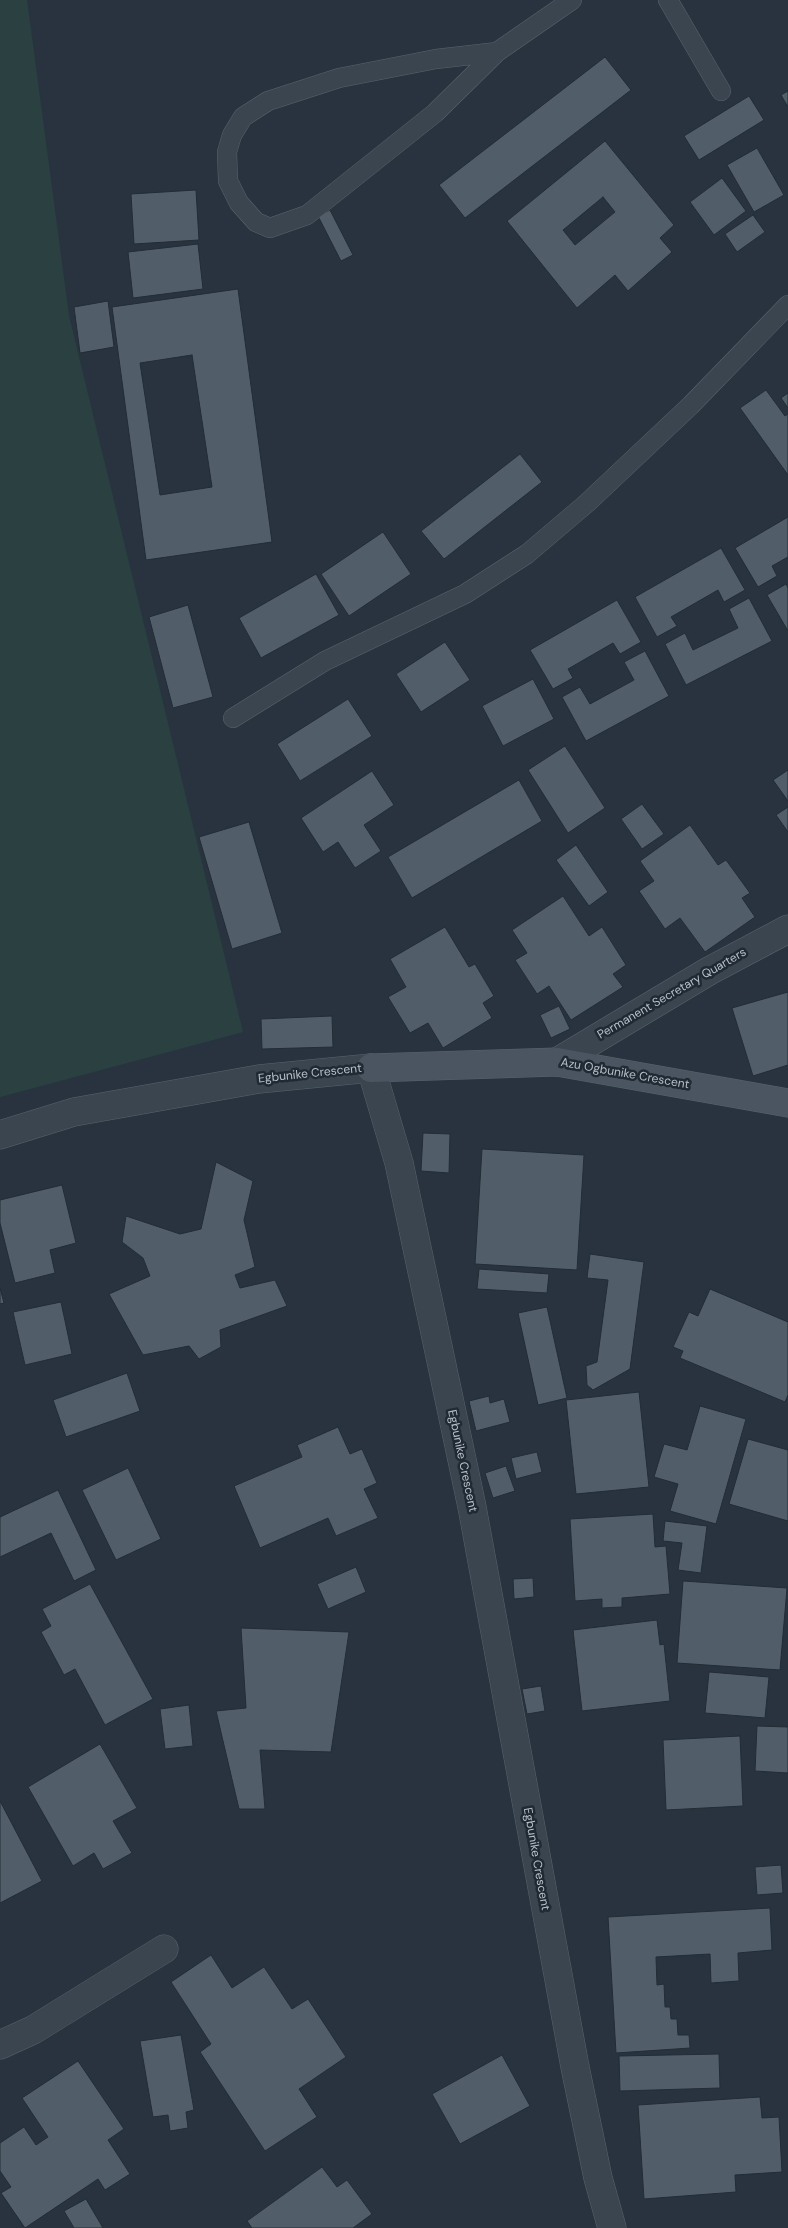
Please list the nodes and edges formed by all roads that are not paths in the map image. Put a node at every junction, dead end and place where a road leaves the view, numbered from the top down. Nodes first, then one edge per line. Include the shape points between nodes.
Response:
1 (572, 0) edge
2 (668, 0) edge
3 (497, 52) junction
4 (721, 91) dead end
5 (788, 305) edge
6 (234, 718) dead end
7 (788, 929) edge
8 (557, 1062) junction
9 (371, 1068) junction
10 (788, 1104) edge
11 (0, 1135) edge
12 (164, 1949) dead end
13 (0, 2045) edge
14 (612, 2228) edge

1 - 3 lane
2 - 4 lane
3 - 3 lane via 435,113 307,215 270,228 256,222 239,204 228,181 227,152 232,135 243,118 268,101 339,78 436,59
5 - 6 lane via 691,406 527,554 465,594 325,661
7 - 8 street, Permanent Secretary Quarters via 708,971
8 - 9 street, Azu Ogbunike Crescent
8 - 10 street, Azu Ogbunike Crescent
9 - 11 street, Egbunike Crescent via 259,1079 74,1112
9 - 14 street, Egbunike Crescent via 399,1163 472,1507 575,2067
12 - 13 street via 33,2030

